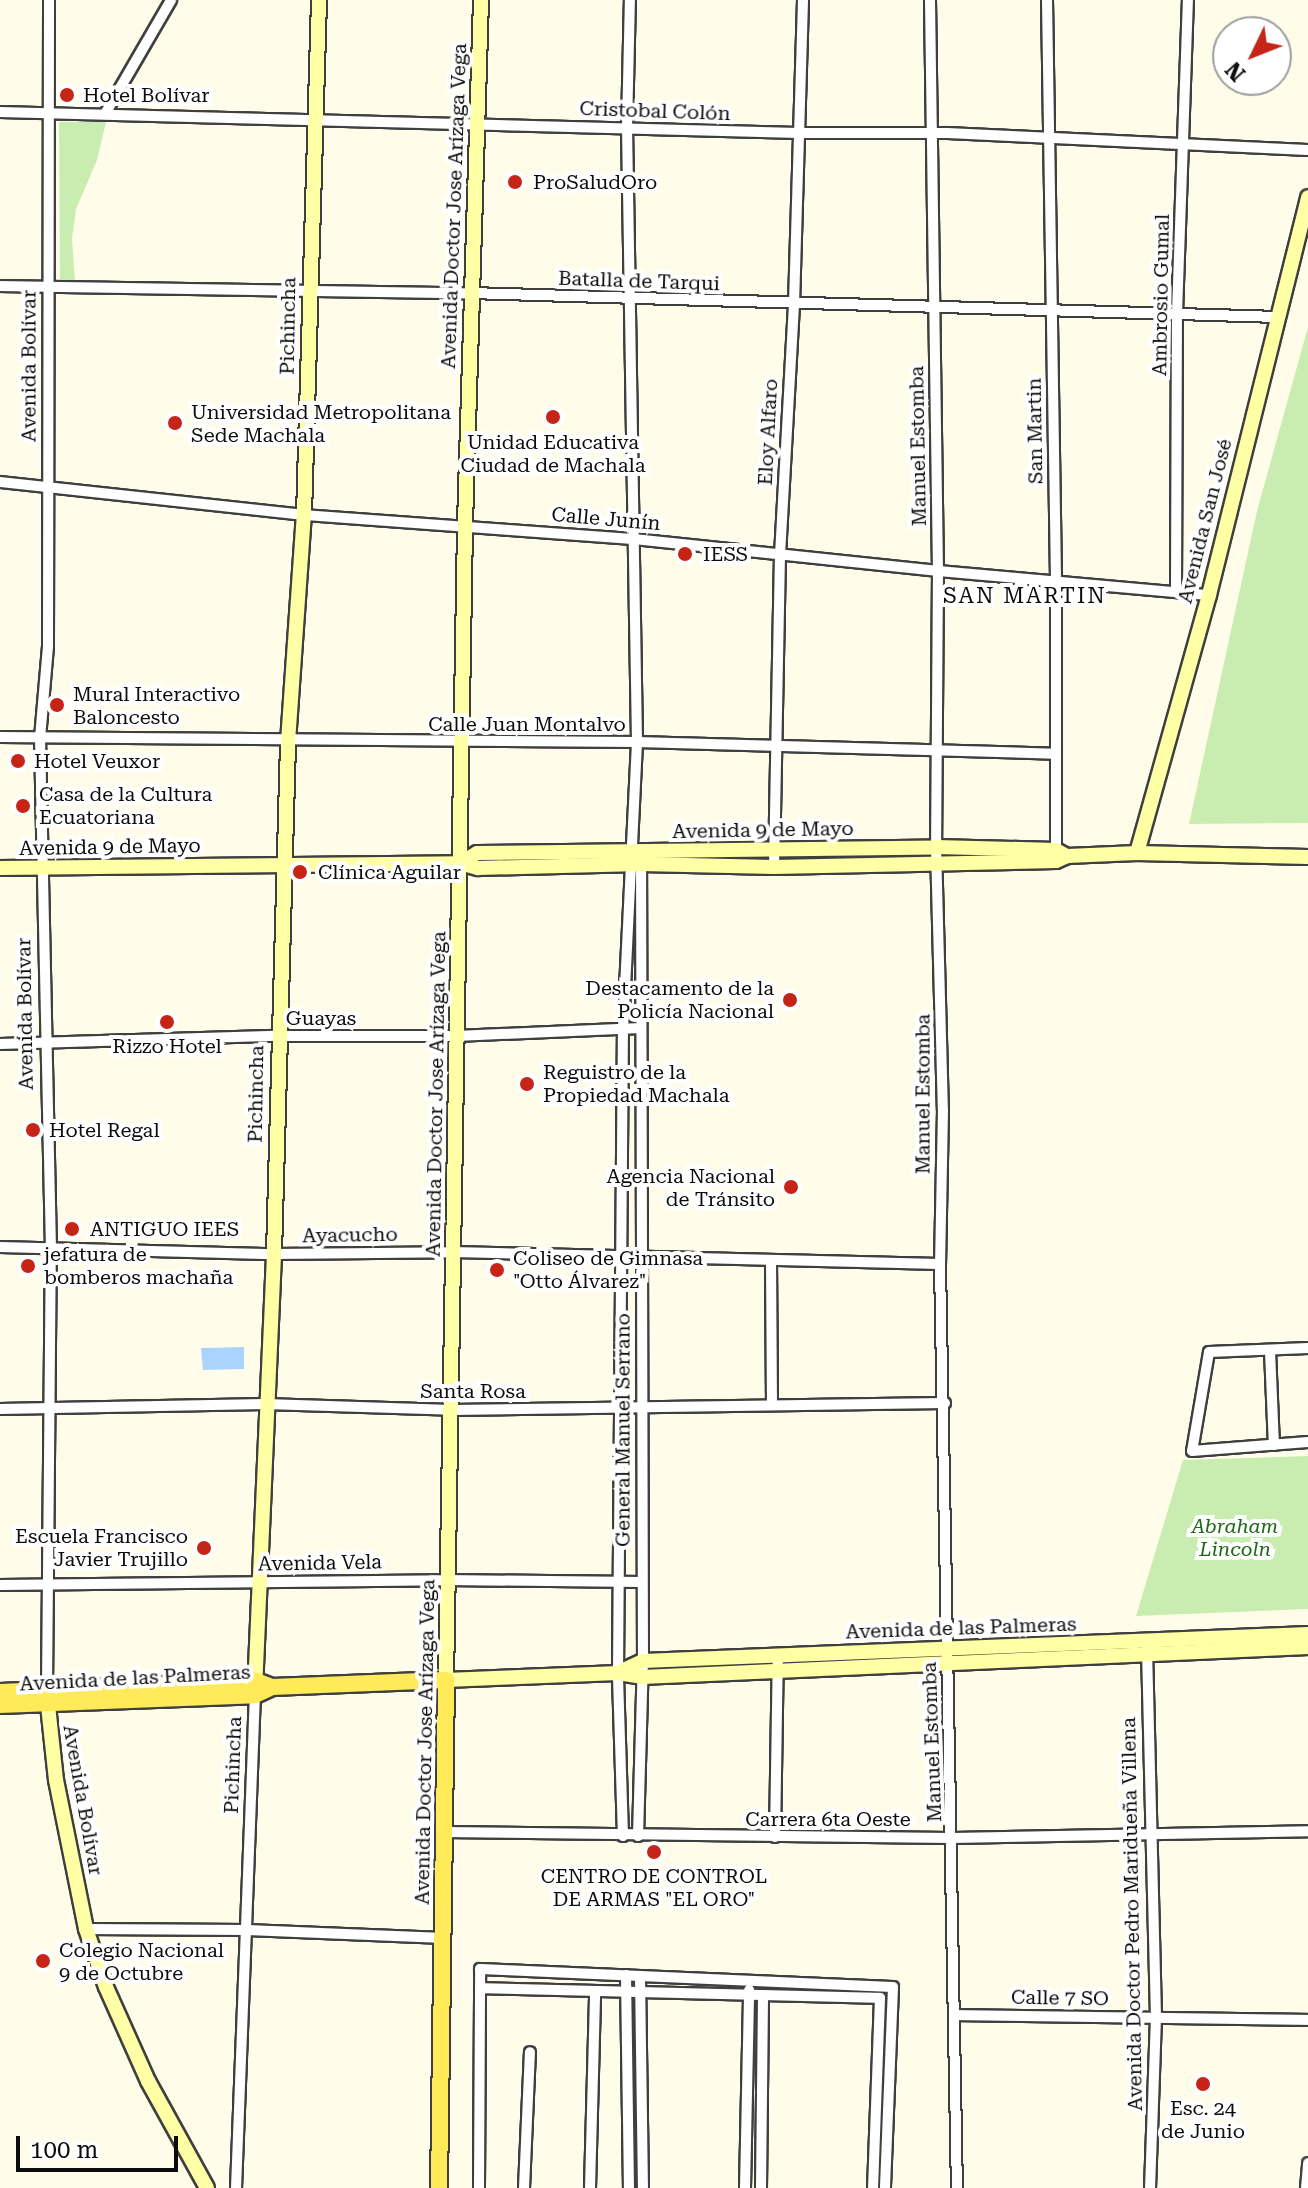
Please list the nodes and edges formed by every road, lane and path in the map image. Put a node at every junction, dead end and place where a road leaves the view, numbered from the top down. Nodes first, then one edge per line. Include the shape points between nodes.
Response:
1 (49, 0) edge
2 (171, 0) edge
3 (319, 0) edge
4 (481, 0) edge
5 (630, 0) edge
6 (803, 0) edge
7 (930, 0) edge
8 (1047, 0) edge
9 (1188, 0) edge
10 (0, 112) edge
11 (47, 113) junction
12 (105, 114) junction
13 (314, 121) junction
14 (476, 124) junction
15 (627, 128) junction
16 (799, 133) junction
17 (933, 133) junction
18 (1051, 136) junction
19 (1184, 142) junction
20 (1308, 150) edge
21 (1308, 197) edge
22 (0, 286) edge
23 (49, 287) junction
24 (308, 291) junction
25 (472, 293) junction
26 (632, 300) junction
27 (794, 304) junction
28 (935, 306) junction
29 (1051, 309) junction
30 (1177, 313) junction
31 (1277, 317) junction
32 (0, 482) edge
33 (49, 487) junction
34 (304, 515) junction
35 (465, 525) junction
36 (634, 539) junction
37 (780, 555) junction
38 (938, 571) junction
39 (1056, 581) junction
40 (1176, 591) junction
41 (1209, 595) junction
42 (0, 737) edge
43 (40, 738) junction
44 (461, 741) junction
45 (288, 742) junction
46 (637, 742) junction
47 (774, 745) junction
48 (937, 750) junction
49 (1055, 754) junction
50 (936, 847) junction
51 (774, 851) junction
52 (1137, 853) junction
53 (1059, 856) junction
54 (1308, 857) edge
55 (635, 858) junction
56 (460, 863) junction
57 (937, 864) junction
58 (285, 865) junction
59 (43, 867) junction
60 (774, 867) junction
61 (0, 868) edge
62 (641, 1028) junction
63 (623, 1029) junction
64 (277, 1036) junction
65 (456, 1036) junction
66 (45, 1042) junction
67 (0, 1044) edge
68 (0, 1247) edge
69 (51, 1250) junction
70 (453, 1252) junction
71 (274, 1254) junction
72 (623, 1258) junction
73 (641, 1258) junction
74 (771, 1261) junction
75 (940, 1264) junction
76 (1308, 1348) edge
77 (1270, 1351) junction
78 (772, 1403) junction
79 (945, 1403) junction
80 (265, 1404) junction
81 (642, 1407) junction
82 (621, 1408) junction
83 (0, 1409) edge
84 (51, 1409) junction
85 (452, 1410) junction
86 (1308, 1442) edge
87 (1274, 1445) junction
88 (446, 1580) junction
89 (619, 1581) junction
90 (258, 1582) junction
91 (641, 1582) junction
92 (49, 1583) junction
93 (0, 1585) edge
94 (1308, 1634) edge
95 (1147, 1639) junction
96 (948, 1646) junction
97 (1308, 1647) edge
98 (1147, 1655) junction
99 (643, 1661) junction
100 (778, 1662) junction
101 (946, 1663) junction
102 (618, 1673) junction
103 (642, 1677) junction
104 (446, 1680) junction
105 (261, 1688) junction
106 (0, 1692) edge
107 (47, 1695) junction
108 (0, 1705) edge
109 (1308, 1831) edge
110 (444, 1832) junction
111 (1151, 1833) junction
112 (623, 1836) junction
113 (638, 1836) junction
114 (775, 1837) junction
115 (952, 1838) junction
116 (86, 1929) junction
117 (247, 1930) junction
118 (444, 1938) junction
119 (626, 1975) junction
120 (640, 1976) junction
121 (750, 1980) junction
122 (480, 1988) junction
123 (595, 1991) junction
124 (626, 1991) junction
125 (640, 1992) junction
126 (749, 1995) junction
127 (763, 1995) junction
128 (955, 2015) junction
129 (1156, 2017) junction
130 (1308, 2020) edge
131 (530, 2052) dead end
132 (1308, 2163) edge
133 (207, 2188) edge
134 (236, 2188) edge
135 (439, 2188) edge
136 (479, 2188) edge
137 (524, 2188) edge
138 (590, 2188) edge
139 (629, 2188) edge
140 (643, 2188) edge
141 (745, 2188) edge
142 (761, 2188) edge
143 (873, 2188) edge
144 (885, 2188) edge
145 (957, 2188) edge
146 (1150, 2188) edge
147 (1306, 2188) edge

1 - 11 street, Avenida Bolívar
2 - 12 street
3 - 13 street, Pichincha
4 - 14 street, Avenida Doctor Jose Arízaga Vega
5 - 15 street, General Manuel Serrano
6 - 16 street, Eloy Alfaro
7 - 17 street, Manuel Estomba
8 - 18 street, San Martin
9 - 19 street, Ambrosio Gumal
10 - 11 street, Cristobal Colón
11 - 12 street, Cristobal Colón
11 - 23 street, Avenida Bolívar
12 - 13 street, Cristobal Colón
13 - 14 street, Cristobal Colón
13 - 24 street, Pichincha
14 - 15 street, Cristobal Colón
14 - 25 street, Avenida Doctor Jose Arízaga Vega
15 - 16 street, Cristobal Colón
15 - 26 street, General Manuel Serrano
16 - 17 street, Cristobal Colón
16 - 27 street, Eloy Alfaro
17 - 18 street, Cristobal Colón
17 - 28 street, Manuel Estomba
18 - 19 street, Cristobal Colón
18 - 29 street, San Martin
19 - 20 street, Cristobal Colón
19 - 30 street, Ambrosio Gumal
21 - 31 street, Avenida San José
22 - 23 street, Batalla de Tarqui
23 - 24 street, Batalla de Tarqui
23 - 33 street, Avenida Bolívar
24 - 25 street, Batalla de Tarqui
24 - 34 street, Pichincha
25 - 26 street, Batalla de Tarqui
25 - 35 street, Avenida Doctor Jose Arízaga Vega
26 - 27 street, Batalla de Tarqui
26 - 36 street, General Manuel Serrano
27 - 28 street, Batalla de Tarqui
27 - 37 street, Eloy Alfaro
28 - 29 street, Batalla de Tarqui
28 - 38 street, Manuel Estomba
29 - 30 street, Batalla de Tarqui
29 - 39 street, San Martin
30 - 31 street, Batalla de Tarqui
30 - 40 street, Ambrosio Gumal
31 - 41 street, Avenida San José
32 - 33 street, Calle Junín
33 - 34 street, Calle Junín
33 - 43 street, Avenida Bolívar via 48,646
34 - 35 street, Calle Junín
34 - 45 street, Pichincha
35 - 36 street, Calle Junín
35 - 44 street, Avenida Doctor Jose Arízaga Vega
36 - 37 street, Calle Junín
36 - 46 street, General Manuel Serrano
37 - 38 street, Calle Junín
37 - 47 street, Eloy Alfaro
38 - 39 street, Calle Junín
38 - 48 street, Manuel Estomba
39 - 40 street, Calle Junín
39 - 49 street, San Martin
40 - 41 street, Calle Junín
41 - 52 street, Avenida San José
42 - 43 street, Calle Juan Montalvo
43 - 45 street, Calle Juan Montalvo
43 - 59 street, Avenida Bolívar
44 - 45 street, Calle Juan Montalvo
44 - 46 street, Calle Juan Montalvo
44 - 56 street, Avenida Doctor Jose Arízaga Vega
45 - 58 street, Pichincha
46 - 47 street, Calle Juan Montalvo
46 - 55 street, General Manuel Serrano
47 - 48 street, Calle Juan Montalvo
47 - 51 street, Eloy Alfaro
48 - 49 street, Calle Juan Montalvo
48 - 50 street, Manuel Estomba
49 - 53 street, San Martin
50 - 51 street, Avenida 9 de Mayo
50 - 53 street, Avenida 9 de Mayo
50 - 57 street, Manuel Estomba
51 - 55 street, Avenida 9 de Mayo
51 - 60 street, Eloy Alfaro
52 - 53 street, Avenida 9 de Mayo
52 - 54 street, Avenida 9 de Mayo
53 - 57 street, Avenida 9 de Mayo
55 - 56 street, Avenida 9 de Mayo via 478,868
55 - 60 street, Avenida 9 de Mayo
55 - 62 street, General Manuel Serrano
55 - 63 street, General Manuel Serrano
56 - 58 street, Avenida 9 de Mayo
56 - 65 street, Avenida Doctor Jose Arízaga Vega
57 - 60 street, Avenida 9 de Mayo
57 - 75 street, Manuel Estomba via 943,1110
58 - 59 street, Avenida 9 de Mayo
58 - 64 street, Pichincha
59 - 61 street, Avenida 9 de Mayo
59 - 66 street, Avenida Bolívar
62 - 63 street, Guayas
62 - 73 street, General Manuel Serrano
63 - 65 street, Guayas
63 - 72 street, General Manuel Serrano
64 - 65 street, Guayas
64 - 66 street, Guayas
64 - 71 street, Pichincha
65 - 70 street, Avenida Doctor Jose Arízaga Vega
66 - 67 street, Guayas
66 - 69 street, Avenida Bolívar
68 - 69 street, Ayacucho
69 - 71 street, Ayacucho
69 - 84 street, Avenida Bolívar
70 - 71 street, Ayacucho
70 - 72 street, Ayacucho
70 - 85 street, Avenida Doctor Jose Arízaga Vega
71 - 80 street, Pichincha
72 - 73 street, Ayacucho
72 - 82 street, General Manuel Serrano
73 - 74 street, Ayacucho
73 - 81 street, General Manuel Serrano
74 - 75 street, Ayacucho
74 - 78 street
75 - 79 street, Manuel Estomba
76 - 77 street
77 - 87 street
77 - 87 street via 1209,1352 1192,1451
78 - 79 street, Santa Rosa
78 - 81 street, Santa Rosa
79 - 96 street, Manuel Estomba
80 - 84 street, Santa Rosa
80 - 85 street, Santa Rosa
80 - 90 street, Pichincha
81 - 82 street, Santa Rosa
81 - 91 street, General Manuel Serrano
82 - 85 street, Santa Rosa
82 - 89 street, General Manuel Serrano
83 - 84 street, Santa Rosa
84 - 92 street, Avenida Bolívar
85 - 88 street, Avenida Doctor Jose Arízaga Vega
86 - 87 street
88 - 89 street, Avenida Vela
88 - 90 street, Avenida Vela
88 - 104 street, Avenida Doctor Jose Arízaga Vega
89 - 91 street, Avenida Vela
89 - 102 street, General Manuel Serrano
90 - 92 street, Avenida Vela
90 - 105 street, Pichincha
91 - 99 street, General Manuel Serrano
92 - 93 street, Avenida Vela
92 - 107 street, Avenida Bolívar
94 - 95 street, Avenida de las Palmeras
95 - 96 street, Avenida de las Palmeras
95 - 98 street, Avenida Doctor Pedro Maridueña Villena
96 - 100 street, Avenida de las Palmeras
96 - 101 street, Manuel Estomba
97 - 98 street, Avenida de las Palmeras
98 - 101 street, Avenida de las Palmeras
98 - 111 street, Avenida Doctor Pedro Maridueña Villena
99 - 100 street, Avenida de las Palmeras
99 - 102 street, Avenida de las Palmeras
99 - 103 street, General Manuel Serrano
100 - 101 street, Avenida de las Palmeras
100 - 103 street, Avenida de las Palmeras
100 - 114 street
101 - 115 street, Manuel Estomba
102 - 103 street, Avenida de las Palmeras
102 - 104 street, Avenida de las Palmeras
102 - 112 street, General Manuel Serrano
103 - 113 street, General Manuel Serrano
104 - 105 main road, Avenida de las Palmeras
104 - 110 main road, Avenida Doctor Jose Arízaga Vega
105 - 107 main road, Avenida de las Palmeras
105 - 117 street, Pichincha
106 - 107 main road, Avenida de las Palmeras
107 - 108 main road, Avenida de las Palmeras
107 - 116 street, Avenida Bolívar via 56,1780
109 - 111 street, Carrera 6ta Oeste
110 - 112 street, Carrera 6ta Oeste
110 - 118 main road, Avenida Doctor Jose Arízaga Vega
111 - 115 street, Carrera 6ta Oeste
111 - 129 street, Avenida Doctor Pedro Maridueña Villena
112 - 113 street, Carrera 6ta Oeste
113 - 114 street, Carrera 6ta Oeste
114 - 115 street, Carrera 6ta Oeste
115 - 128 street, Manuel Estomba
116 - 117 street
116 - 133 street, Avenida Bolívar via 148,2081
117 - 118 street
117 - 134 street, Pichincha
118 - 135 main road, Avenida Doctor Jose Arízaga Vega
119 - 120 street
119 - 122 street via 480,1969
119 - 124 street
120 - 121 street
120 - 125 street
121 - 126 street
121 - 144 street via 893,1987
122 - 123 street
122 - 136 street
123 - 124 street
123 - 138 street
124 - 125 street
124 - 139 street
125 - 126 street
125 - 140 street
126 - 127 street
126 - 141 street
127 - 142 street
127 - 143 street via 880,1998
128 - 129 street, Calle 7 SO
128 - 145 street, Manuel Estomba
129 - 130 street, Calle 7 SO
129 - 146 street, Avenida Doctor Pedro Maridueña Villena
131 - 137 street
132 - 147 street

